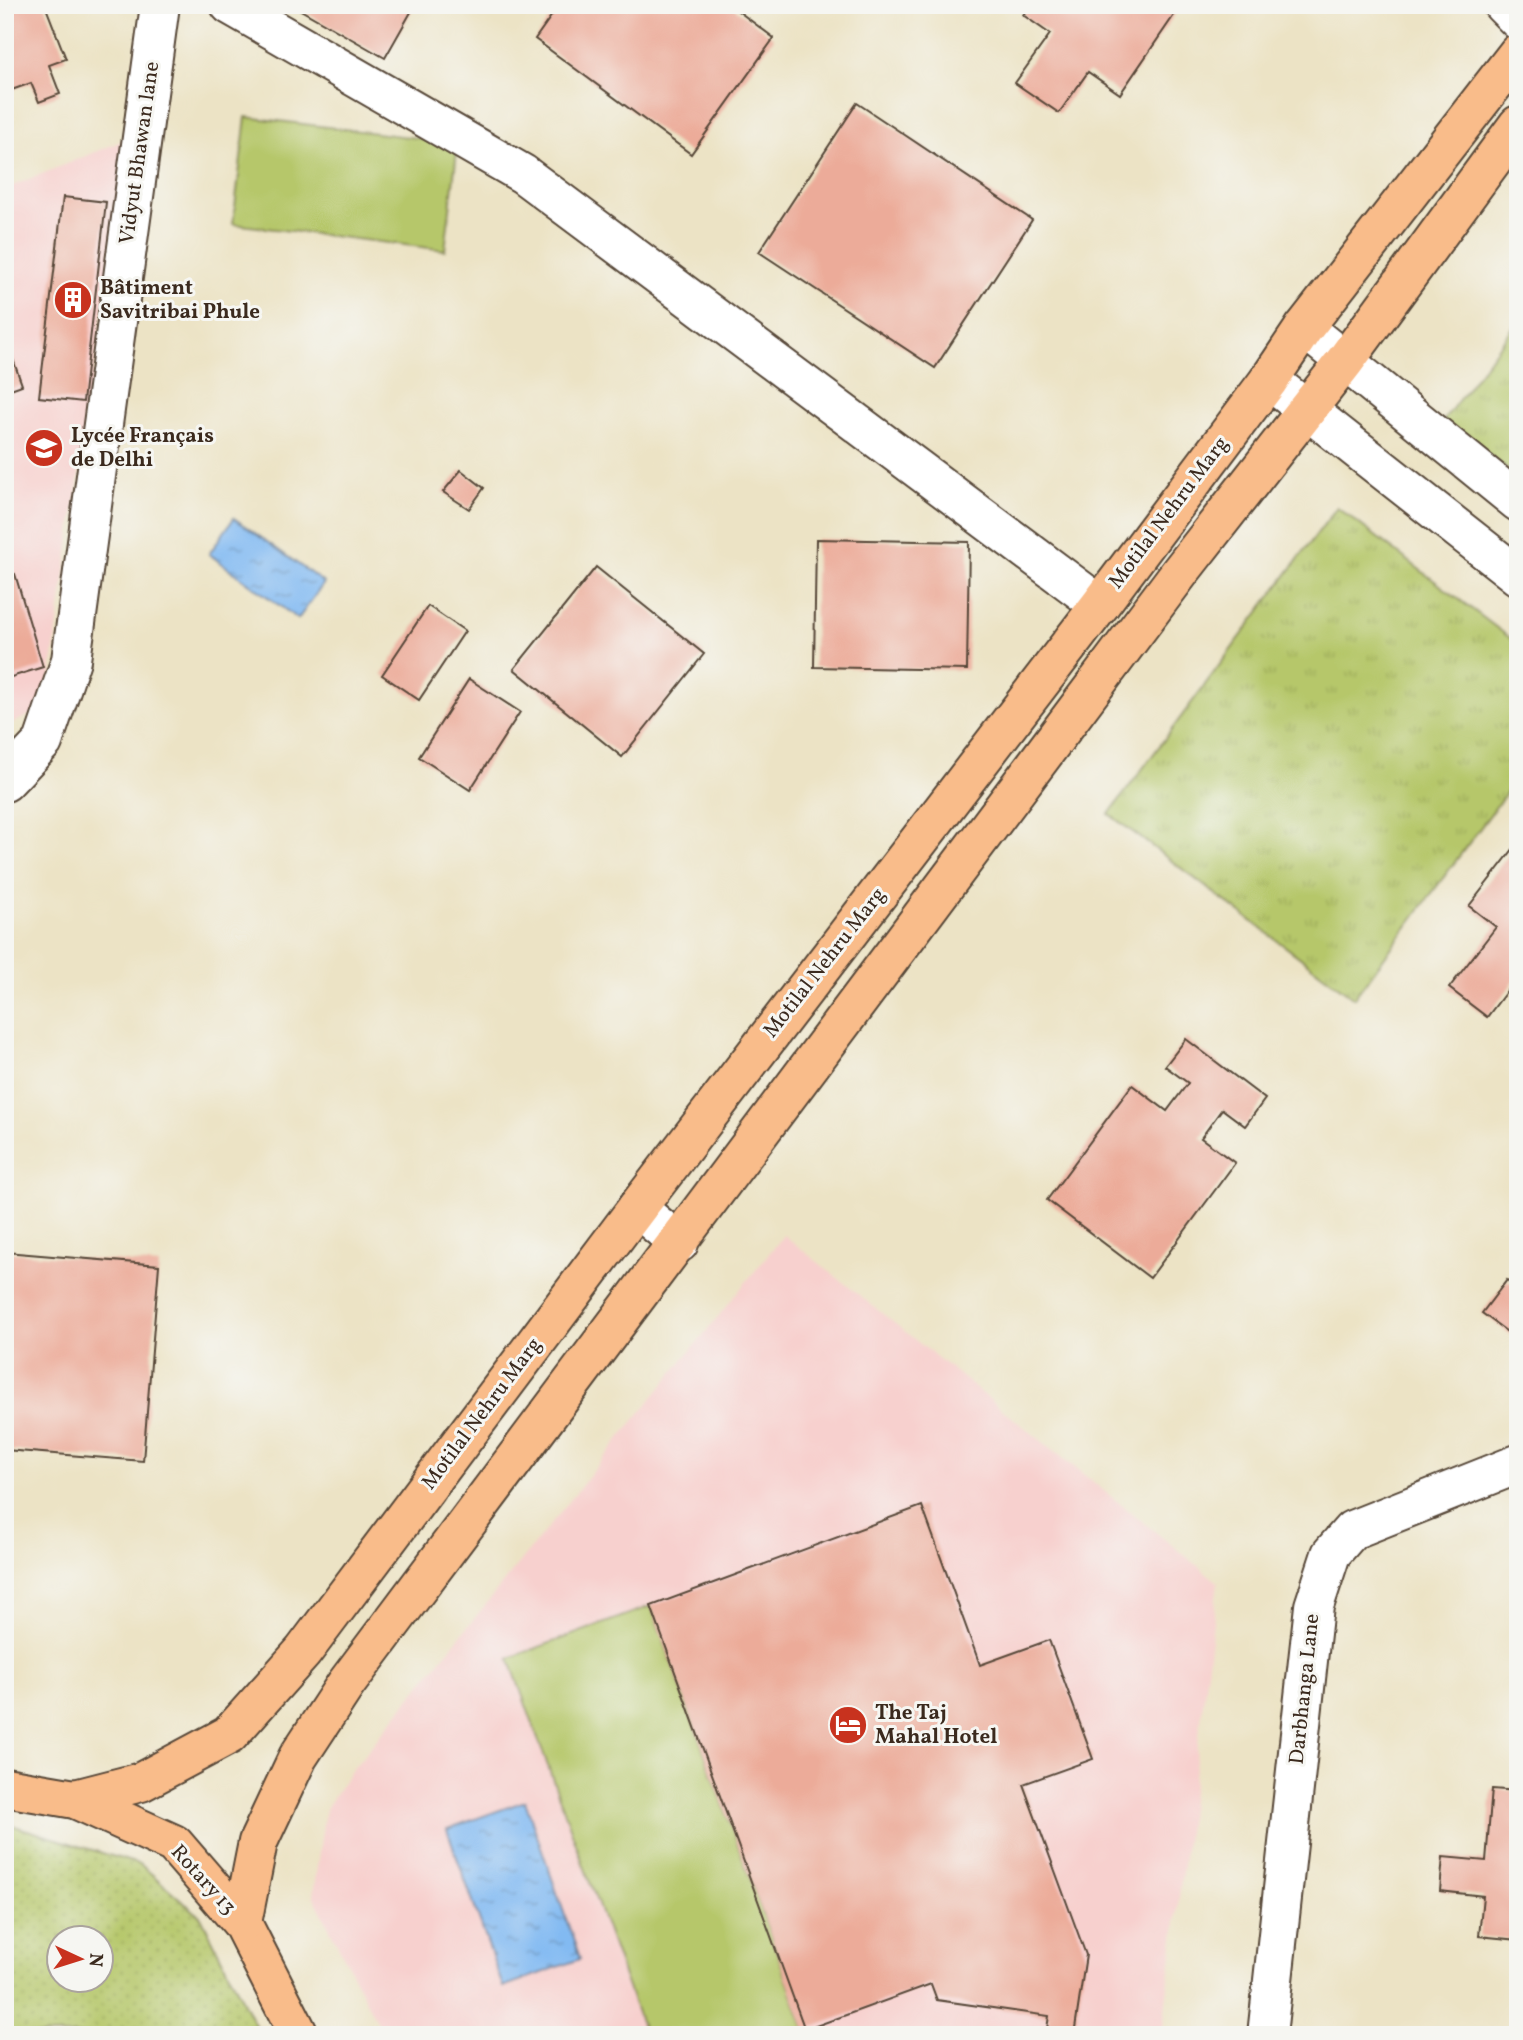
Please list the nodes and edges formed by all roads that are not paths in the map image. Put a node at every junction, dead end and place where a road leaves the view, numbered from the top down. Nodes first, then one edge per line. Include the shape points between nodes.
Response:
1 (160, 5) edge
2 (230, 5) edge
3 (1503, 5) edge
4 (1518, 20) edge
5 (1518, 53) edge
6 (1518, 125) edge
7 (1304, 328) junction
8 (1345, 361) junction
9 (1269, 380) junction
10 (1308, 409) junction
11 (1518, 502) edge
12 (1518, 576) edge
13 (1100, 605) junction
14 (5, 782) edge
15 (637, 1208) junction
16 (679, 1243) junction
17 (1518, 1464) edge
18 (5, 1787) edge
19 (75, 1799) junction
20 (242, 1923) junction
21 (299, 2035) edge
22 (1268, 2035) edge

1 - 14 street, Vidyut Bhawan lane via 71,660 43,742
2 - 13 street via 523,174
3 - 4 street
5 - 7 main road, Motilal Nehru Marg
6 - 8 main road
7 - 8 street
7 - 9 main road, Motilal Nehru Marg
8 - 10 main road
8 - 11 street
9 - 10 street
9 - 13 main road, Motilal Nehru Marg
10 - 12 street
10 - 16 main road via 1180,572
13 - 15 main road, Motilal Nehru Marg
15 - 16 street
15 - 19 main road, Motilal Nehru Marg via 303,1652 229,1735 141,1782
16 - 20 main road via 346,1684 298,1757 258,1842
17 - 22 street, Darbhanga Lane via 1352,1530 1331,1554 1314,1606
18 - 19 main road, Rotary 13
19 - 20 main road, Rotary 13 via 174,1844
20 - 21 main road, Rotary 13

